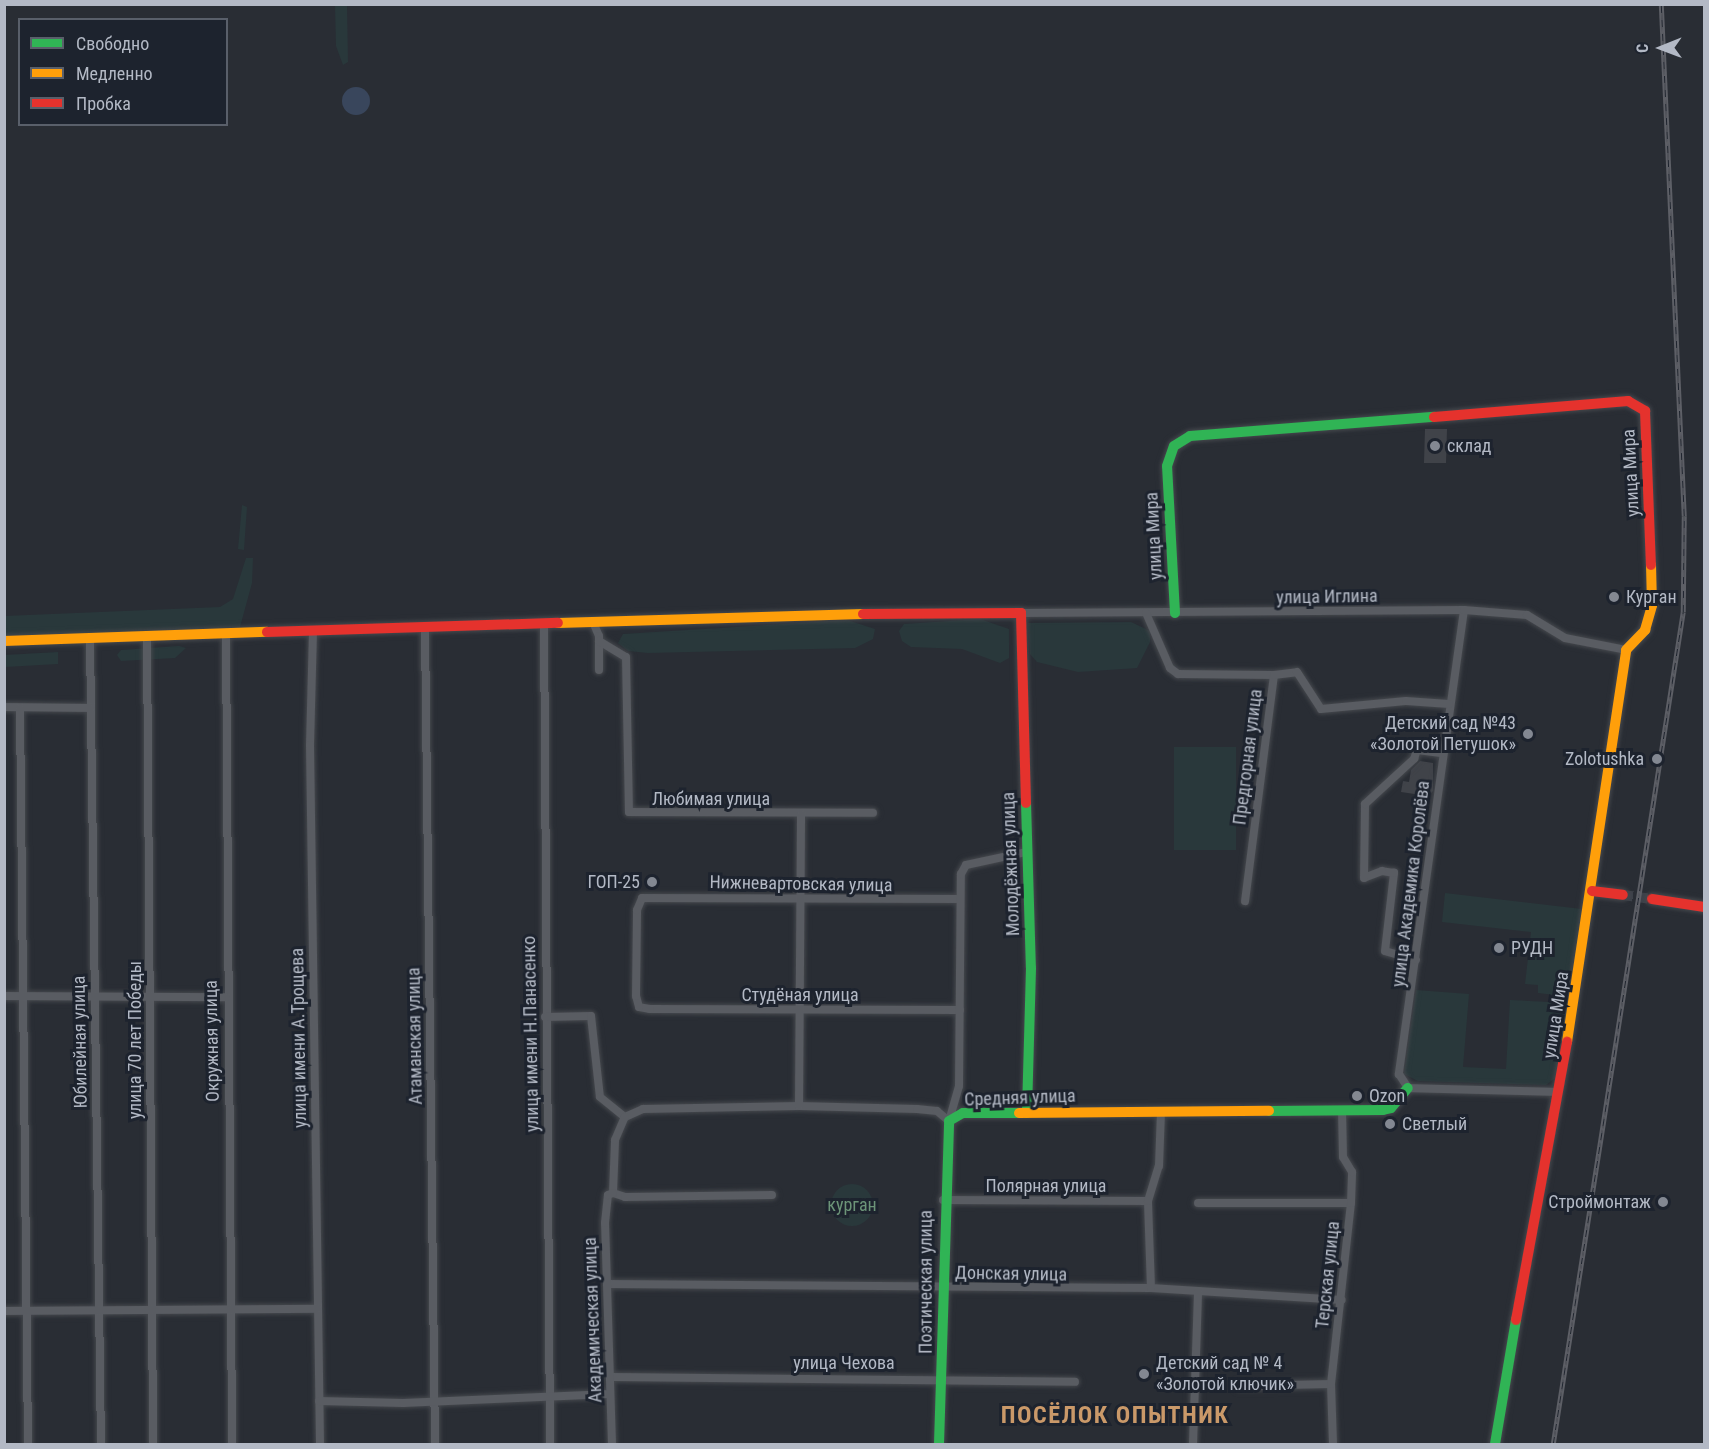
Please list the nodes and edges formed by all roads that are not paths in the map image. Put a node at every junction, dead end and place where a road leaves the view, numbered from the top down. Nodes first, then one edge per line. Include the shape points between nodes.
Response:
1 (1464, 610) junction
2 (1021, 613) junction
3 (1146, 613) junction
4 (1175, 613) junction
5 (592, 622) junction
6 (544, 623) junction
7 (425, 628) junction
8 (313, 631) junction
9 (147, 636) junction
10 (226, 636) junction
11 (90, 638) junction
12 (4, 641) edge
13 (599, 641) junction
14 (1626, 650) junction
15 (599, 670) dead end
16 (1274, 675) junction
17 (1449, 704) junction
18 (4, 707) edge
19 (20, 708) junction
20 (91, 708) junction
21 (1443, 753) junction
22 (873, 813) dead end
23 (801, 814) junction
24 (1026, 852) junction
25 (1593, 891) junction
26 (1623, 895) tunnel mouth
27 (960, 899) junction
28 (1652, 899) tunnel mouth
29 (801, 900) junction
30 (1245, 900) dead end
31 (1704, 907) edge
32 (1416, 960) junction
33 (4, 996) edge
34 (22, 996) junction
35 (94, 996) junction
36 (151, 996) junction
37 (226, 997) junction
38 (639, 1006) joint
39 (800, 1010) junction
40 (960, 1010) junction
41 (545, 1017) junction
42 (1408, 1088) junction
43 (1556, 1092) junction
44 (799, 1106) junction
45 (1342, 1111) junction
46 (1161, 1112) junction
47 (1027, 1113) junction
48 (625, 1117) junction
49 (950, 1121) junction
50 (610, 1194) junction
51 (772, 1195) dead end
52 (943, 1200) junction
53 (1148, 1201) junction
54 (1198, 1203) dead end
55 (1351, 1203) junction
56 (607, 1284) junction
57 (943, 1287) junction
58 (1151, 1288) junction
59 (1198, 1291) junction
60 (1342, 1300) junction
61 (152, 1309) junction
62 (232, 1309) junction
63 (318, 1309) junction
64 (99, 1310) junction
65 (4, 1311) edge
66 (26, 1311) junction
67 (612, 1377) junction
68 (942, 1379) junction
69 (1076, 1382) dead end
70 (1331, 1384) junction
71 (1239, 1386) dead end
72 (610, 1394) junction
73 (549, 1399) junction
74 (435, 1400) junction
75 (319, 1401) junction
76 (27, 1444) edge
77 (101, 1444) edge
78 (153, 1444) edge
79 (232, 1444) edge
80 (320, 1444) edge
81 (435, 1444) edge
82 (550, 1444) edge
83 (612, 1444) edge
84 (939, 1444) edge
85 (1193, 1444) edge
86 (1333, 1444) edge
87 (1495, 1444) edge

1 - 4 street, улица Иглина
1 - 14 street, улица Иглина via 1527,615 1565,638
1 - 17 street, улица Академика Королёва
2 - 3 street, улица Иглина
2 - 5 street
2 - 24 street, Молодёжная улица
3 - 4 street, улица Иглина
3 - 16 street, Предгорная улица via 1170,668 1178,674
4 - 14 street, улица Мира via 1167,466 1174,446 1190,436 1628,401 1645,411 1653,576 1645,630
5 - 6 street
5 - 13 street
6 - 7 street
6 - 41 street, улица имени Н.Панасенко
7 - 8 street
7 - 74 street, Атаманская улица
8 - 10 street
8 - 63 street, улица имени А.Трощева
9 - 10 street
9 - 11 street
9 - 36 street, улица 70 лет Победы
10 - 37 street, Окружная улица
11 - 12 street
11 - 20 street, Юбилейная улица
13 - 15 street
13 - 23 street, Любимая улица via 626,657 629,812
14 - 25 street, улица Мира
16 - 17 street via 1297,672 1321,709 1406,701
16 - 30 street, Предгорная улица
17 - 21 street, улица Академика Королёва
18 - 19 street
19 - 20 street
19 - 34 street
20 - 35 street, Юбилейная улица
21 - 32 street, улица Академика Королёва
21 - 32 street via 1417,750 1414,759 1365,804 1364,878 1382,871 1394,873 1385,951
22 - 23 street, Любимая улица
23 - 29 street
24 - 27 street via 966,865
24 - 47 street, Молодёжная улица via 1031,968
25 - 26 street
25 - 43 street, улица Мира via 1560,1088
27 - 29 street, Нижневартовская улица
27 - 40 street
28 - 31 street
29 - 38 street, Нижневартовская улица via 642,898 637,910
29 - 39 street
32 - 42 street, улица Академика Королёва via 1399,1074
33 - 34 street
34 - 35 street
34 - 66 street
35 - 36 street
35 - 64 street, Юбилейная улица
36 - 37 street
36 - 61 street, улица 70 лет Победы
37 - 62 street, Окружная улица
38 - 39 street, Студёная улица
39 - 40 street, Студёная улица
39 - 44 street
40 - 49 street via 959,1086
41 - 48 street via 591,1016 600,1097
41 - 73 street, улица имени Н.Панасенко
42 - 43 street
42 - 45 street, Средняя улица via 1392,1108
43 - 87 street, улица Мира
44 - 48 street, Средняя улица via 643,1109
44 - 49 street, Средняя улица via 917,1109 937,1111
45 - 46 street, Средняя улица
45 - 55 street, Терская улица via 1343,1157 1352,1172
46 - 47 street, Средняя улица
46 - 53 street via 1159,1166
47 - 49 street, Средняя улица via 963,1113
48 - 50 street, Академическая улица via 615,1140
49 - 52 street, Поэтическая улица
50 - 51 street
50 - 56 street, Академическая улица
52 - 53 street, Полярная улица
52 - 57 street, Поэтическая улица
53 - 58 street
54 - 55 street
55 - 60 street, Терская улица
56 - 57 street, Донская улица
56 - 67 street, Академическая улица
57 - 58 street, Донская улица
57 - 68 street, Поэтическая улица
58 - 59 street, Донская улица
59 - 60 street, Донская улица
59 - 85 street
60 - 70 street, Терская улица
61 - 62 street
61 - 64 street
61 - 78 street, улица 70 лет Победы
62 - 63 street
62 - 79 street, Окружная улица
63 - 75 street, улица имени А.Трощева
64 - 66 street
64 - 77 street, Юбилейная улица
65 - 66 street
66 - 76 street
67 - 68 street, улица Чехова
67 - 72 street, Академическая улица
68 - 69 street, улица Чехова
68 - 84 street, Поэтическая улица
70 - 71 street
70 - 86 street, Терская улица
72 - 73 street
72 - 83 street, Академическая улица
73 - 74 street
73 - 82 street, улица имени Н.Панасенко
74 - 75 street
74 - 81 street, Атаманская улица
75 - 80 street, улица имени А.Трощева

